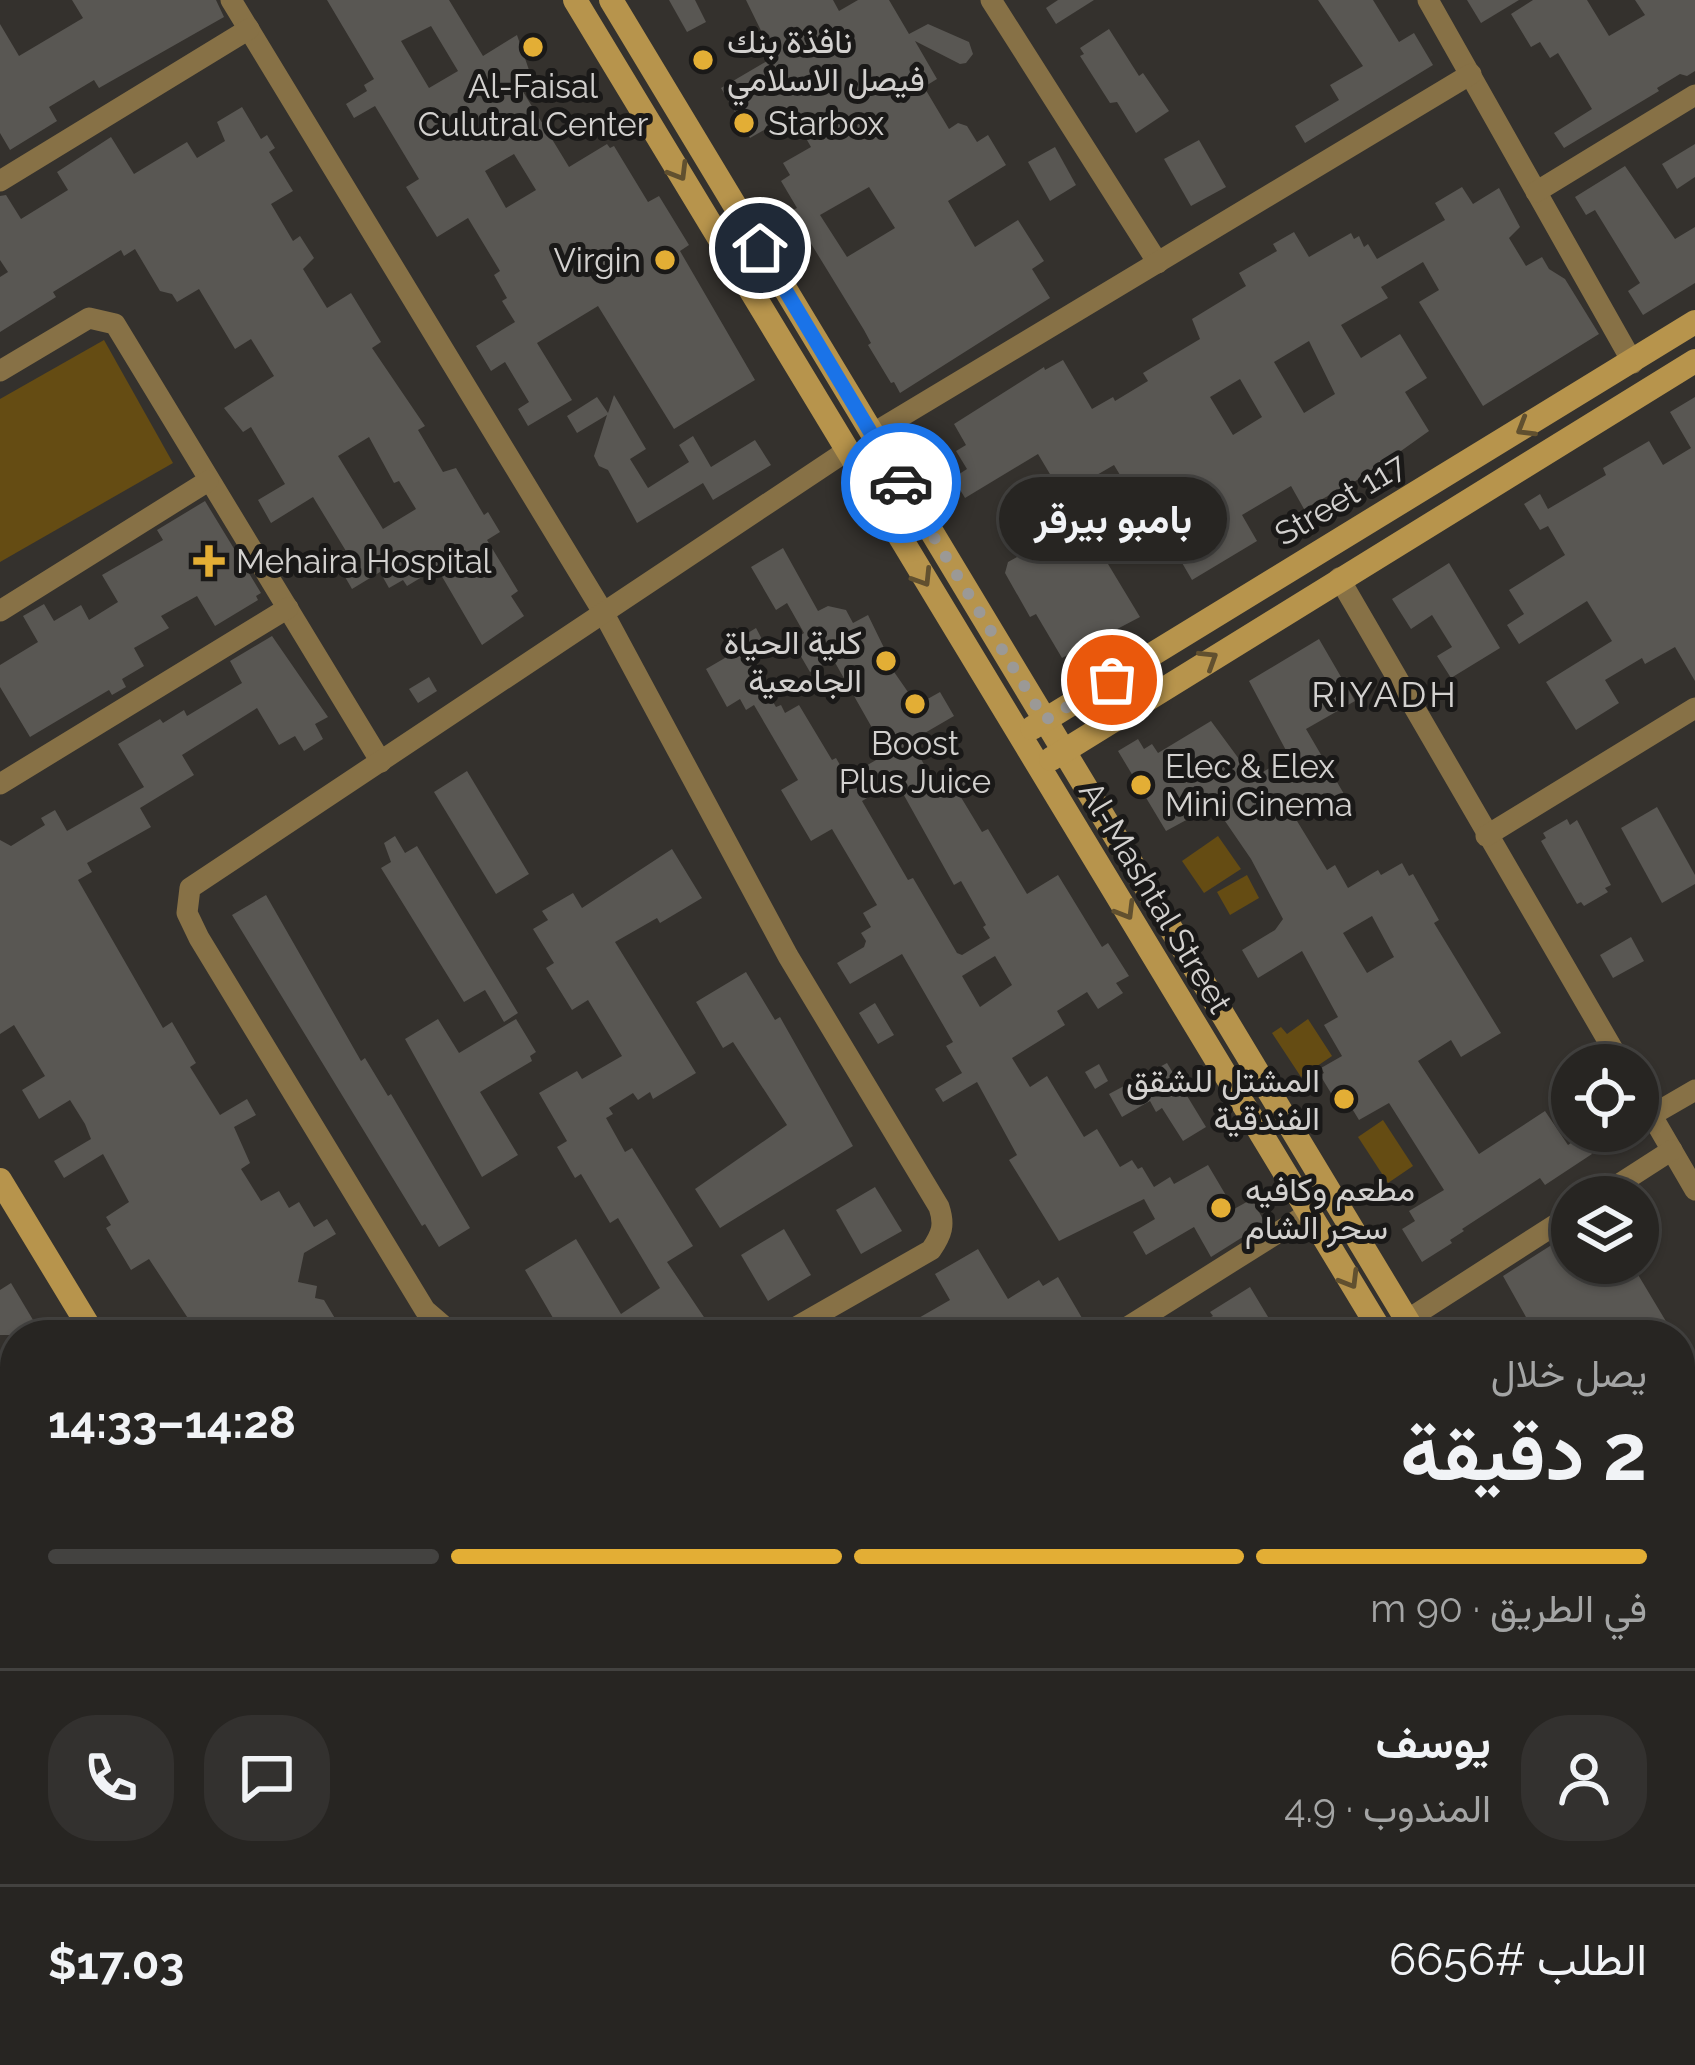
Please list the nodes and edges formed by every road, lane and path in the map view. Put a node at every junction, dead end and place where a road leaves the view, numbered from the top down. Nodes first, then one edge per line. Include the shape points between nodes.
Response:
1 (231, 0) edge
2 (575, 0) edge
3 (611, 0) edge
4 (991, 0) edge
5 (1428, 0) edge
6 (249, 29) junction
7 (1472, 74) junction
8 (1695, 95) edge
9 (0, 181) edge
10 (1536, 192) junction
11 (1158, 262) junction
12 (1695, 322) edge
13 (1695, 361) edge
14 (1633, 363) junction
15 (0, 371) edge
16 (1570, 402) junction
17 (1586, 427) junction
18 (872, 434) junction
19 (845, 452) junction
20 (208, 481) junction
21 (1339, 578) junction
22 (288, 608) junction
23 (0, 611) edge
24 (603, 612) junction
25 (1112, 680) junction
26 (1695, 708) edge
27 (1130, 710) junction
28 (1045, 720) junction
29 (1020, 736) junction
30 (1064, 751) junction
31 (381, 762) junction
32 (1039, 766) junction
33 (0, 784) edge
34 (1486, 836) junction
35 (1610, 1044) edge
36 (1695, 1090) edge
37 (1659, 1111) edge
38 (1659, 1127) edge
39 (1672, 1150) junction
40 (1632, 1176) edge
41 (0, 1180) edge
42 (1695, 1190) edge
43 (1310, 1214) junction
44 (1551, 1229) edge
45 (85, 1320) edge
46 (437, 1320) edge
47 (808, 1320) edge
48 (1139, 1320) edge
49 (1374, 1320) edge
50 (1406, 1320) edge
51 (1422, 1320) edge

1 - 6 street
2 -> 19 main road, Al-Mashtal Street
3 - 18 main road, Al-Mashtal Street
4 - 11 street
5 - 7 street
6 - 9 street
6 - 24 street
7 - 10 street
7 - 11 street
8 - 10 street
10 - 14 street
11 - 18 street
12 - 14 main road, Street 117
13 - 17 main road, Street 117
14 - 16 main road, Street 117
15 - 20 street via 89,318 115,324
16 - 17 main road
16 -> 25 main road, Street 117
17 - 21 main road, Street 117
18 - 28 main road, Al-Mashtal Street
19 - 24 street
19 -> 29 main road, Al-Mashtal Street
20 - 22 street
20 - 23 street
27 -> 21 main road, Street 117
21 - 34 street
22 - 31 street
22 - 33 street
24 - 31 street
24 - 47 street via 788,956 944,1221 931,1250
25 - 27 main road
25 - 28 main road, Street 117
26 - 34 street
27 - 30 main road, Street 117
28 - 29 main road, Street 117
28 - 30 main road, Al-Mashtal Street
29 - 32 main road, Al-Mashtal Street
30 - 32 main road, Street 117
30 - 50 main road, Al-Mashtal Street
31 - 46 street via 190,888 187,913
32 -> 43 main road, Al-Mashtal Street
34 - 35 street
36 - 37 street
38 - 39 street
39 - 40 street
39 - 42 street
41 - 45 main road
43 - 48 street
43 -> 49 main road, Al-Mashtal Street
44 - 51 street

